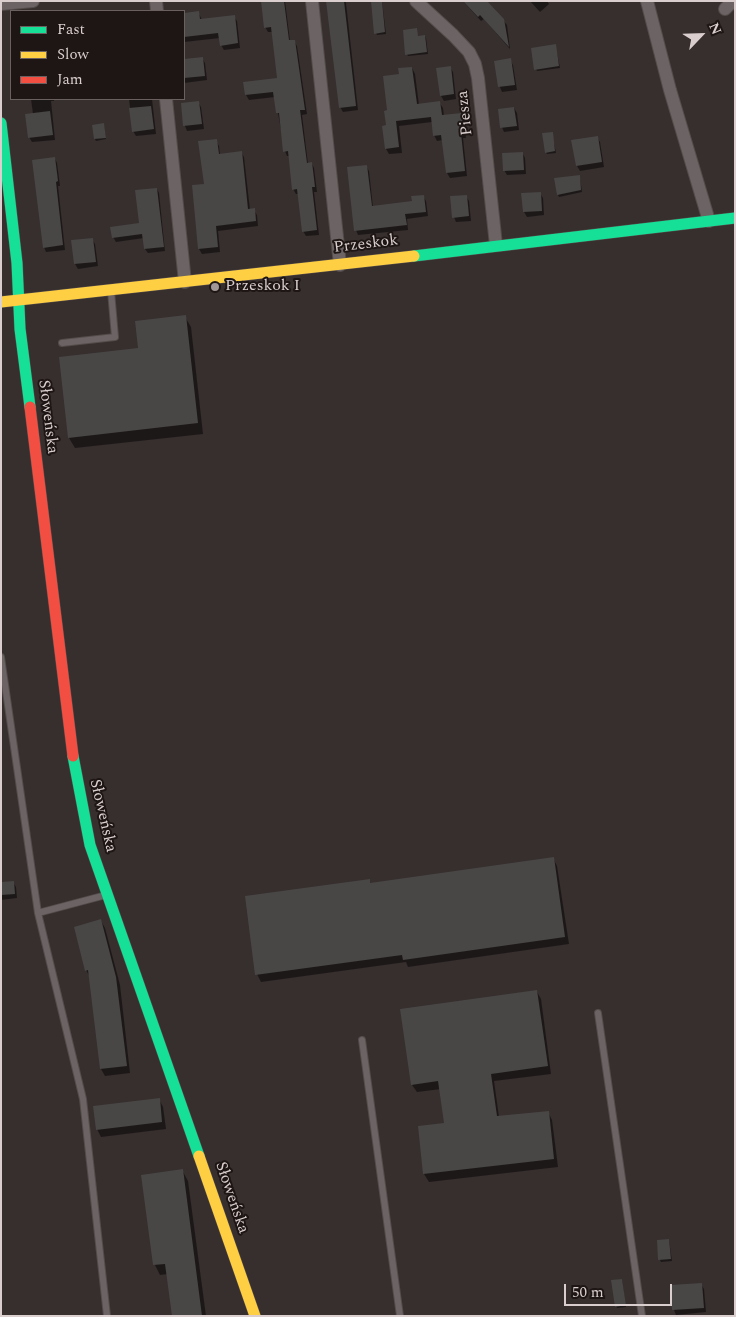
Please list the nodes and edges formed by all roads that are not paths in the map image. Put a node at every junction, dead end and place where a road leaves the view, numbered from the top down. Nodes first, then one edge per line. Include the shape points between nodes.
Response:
1 (33, 1) edge
2 (312, 1) edge
3 (416, 1) edge
4 (647, 1) edge
5 (1, 4) edge
6 (166, 100) edge
7 (1, 123) edge
8 (735, 218) edge
9 (709, 221) junction
10 (496, 245) junction
11 (340, 265) junction
12 (185, 282) junction
13 (110, 290) junction
14 (19, 300) junction
15 (1, 302) edge
16 (62, 343) dead end
17 (1, 657) edge
18 (107, 895) junction
19 (38, 913) junction
20 (598, 1013) dead end
21 (362, 1040) dead end
22 (107, 1316) edge
23 (255, 1316) edge
24 (400, 1316) edge
25 (642, 1316) edge

1 - 5 street
2 - 11 street
3 - 10 street, Piesza via 469,52 475,64
4 - 9 street
6 - 12 street
7 - 14 street, Słoweńska
8 - 9 street, Przeskok
9 - 10 street, Przeskok
10 - 11 street, Przeskok
11 - 12 street, Przeskok
12 - 13 street, Przeskok
13 - 14 street, Przeskok
13 - 16 lane via 115,337
14 - 15 street, Przeskok
14 - 18 street, Słoweńska via 75,774 90,845
17 - 19 lane
18 - 19 lane
18 - 23 street, Słoweńska
19 - 22 lane via 83,1099
20 - 25 lane
21 - 24 lane

